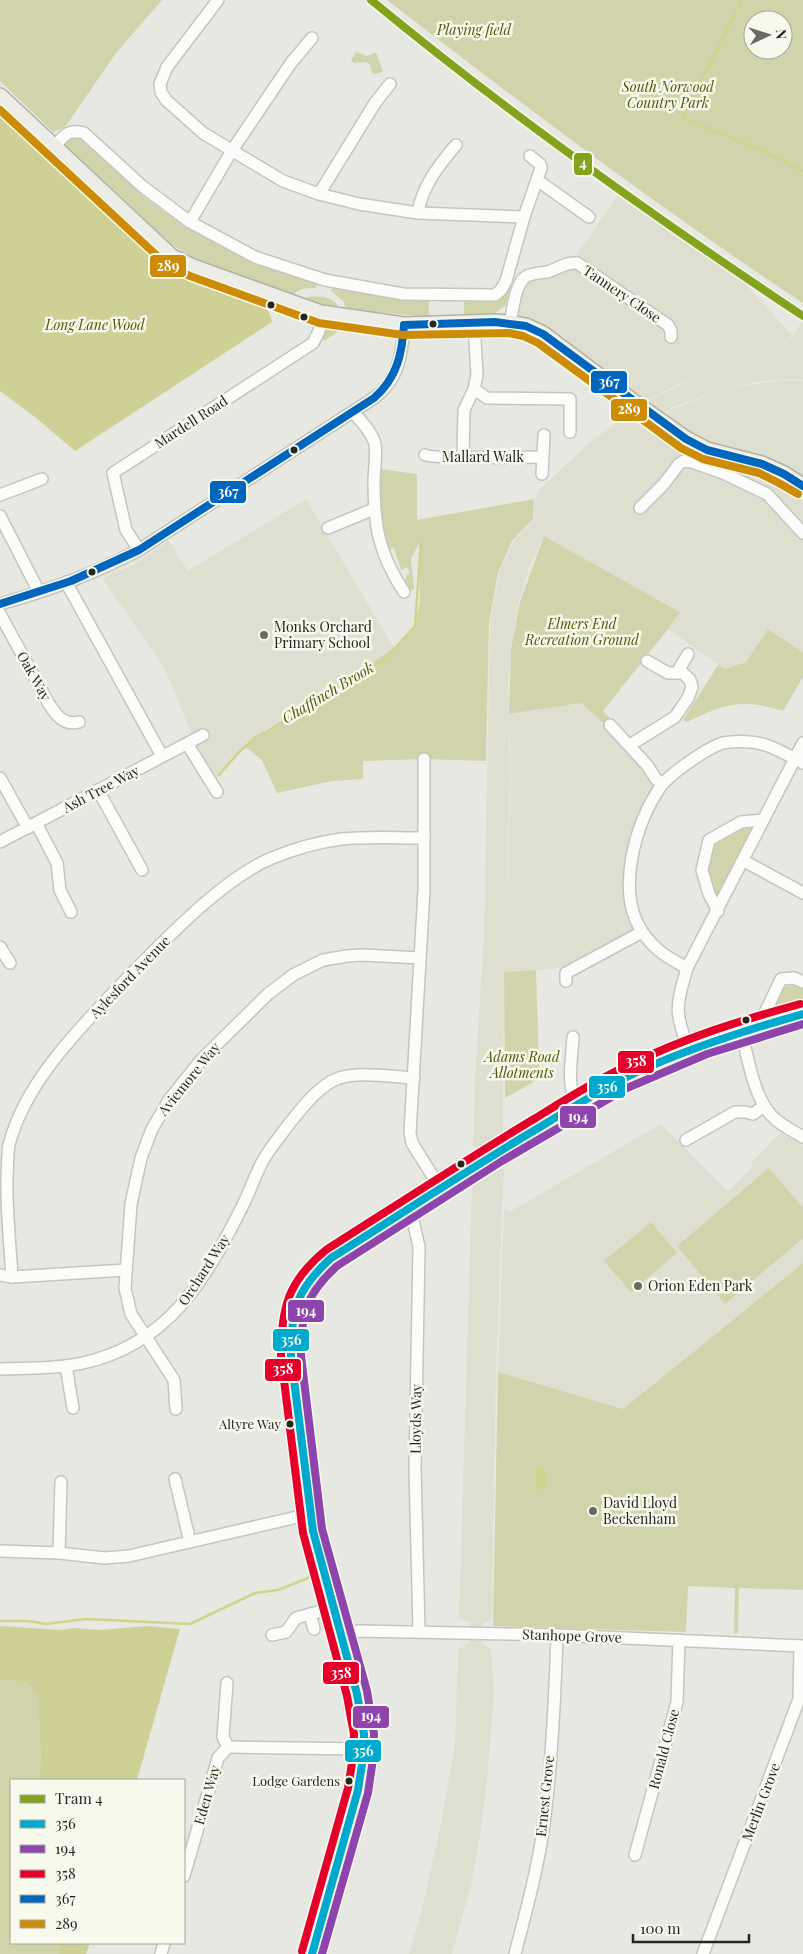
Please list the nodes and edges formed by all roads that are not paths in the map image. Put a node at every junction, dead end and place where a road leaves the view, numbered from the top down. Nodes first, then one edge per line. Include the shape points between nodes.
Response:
1 (218, 0) edge
2 (312, 38) dead end
3 (390, 84) dead end
4 (0, 96) edge
5 (456, 145) dead end
6 (54, 146) junction
7 (231, 152) junction
8 (530, 156) dead end
9 (537, 180) junction
10 (319, 194) junction
11 (418, 213) junction
12 (524, 217) junction
13 (589, 218) dead end
14 (190, 222) junction
15 (321, 314) junction
16 (474, 323) junction
17 (510, 323) junction
18 (404, 325) junction
19 (671, 337) dead end
20 (474, 389) junction
21 (353, 412) junction
22 (570, 432) dead end
23 (544, 435) dead end
24 (425, 455) dead end
25 (463, 456) junction
26 (542, 457) junction
27 (542, 474) dead end
28 (42, 479) dead end
29 (803, 486) edge
30 (0, 495) edge
31 (640, 508) dead end
32 (374, 509) junction
33 (0, 516) edge
34 (328, 528) dead end
35 (803, 534) edge
36 (139, 550) junction
37 (66, 582) junction
38 (39, 592) junction
39 (404, 592) dead end
40 (0, 604) edge
41 (0, 614) edge
42 (688, 654) dead end
43 (647, 661) dead end
44 (677, 673) junction
45 (80, 722) dead end
46 (610, 725) dead end
47 (203, 735) dead end
48 (803, 743) edge
49 (188, 744) junction
50 (630, 745) junction
51 (162, 756) junction
52 (424, 759) dead end
53 (799, 761) edge
54 (0, 778) edge
55 (662, 784) junction
56 (98, 790) junction
57 (216, 792) dead end
58 (762, 820) junction
59 (32, 825) junction
60 (424, 838) junction
61 (0, 842) edge
62 (744, 861) junction
63 (142, 870) dead end
64 (803, 893) edge
65 (718, 910) junction
66 (71, 912) dead end
67 (642, 932) junction
68 (0, 947) edge
69 (420, 958) junction
70 (10, 963) dead end
71 (687, 968) junction
72 (566, 981) dead end
73 (803, 982) edge
74 (803, 1014) edge
75 (761, 1025) junction
76 (741, 1031) junction
77 (573, 1037) dead end
78 (689, 1050) junction
79 (414, 1078) junction
80 (577, 1104) junction
81 (764, 1106) junction
82 (803, 1137) edge
83 (686, 1140) dead end
84 (440, 1188) junction
85 (408, 1208) junction
86 (126, 1270) junction
87 (0, 1275) edge
88 (12, 1277) junction
89 (146, 1336) junction
90 (66, 1366) junction
91 (0, 1369) edge
92 (73, 1408) dead end
93 (176, 1409) dead end
94 (175, 1479) dead end
95 (61, 1482) dead end
96 (310, 1514) junction
97 (190, 1542) junction
98 (0, 1550) edge
99 (59, 1553) junction
100 (333, 1608) junction
101 (310, 1614) junction
102 (314, 1629) dead end
103 (419, 1631) junction
104 (340, 1634) junction
105 (272, 1635) dead end
106 (557, 1635) junction
107 (679, 1640) junction
108 (802, 1646) edge
109 (227, 1683) dead end
110 (228, 1747) junction
111 (364, 1749) junction
112 (635, 1855) dead end
113 (185, 1873) edge
114 (312, 1954) edge
115 (515, 1954) edge
116 (702, 1954) edge

1 - 7 street via 168,68 160,88 166,100 188,121
2 - 7 street
3 - 10 street
4 - 6 main road
5 - 11 street via 436,169 420,200
6 - 14 street via 66,134 74,131 84,133 142,186
6 - 15 main road via 172,257
7 - 10 street via 282,181
7 - 14 street
8 - 9 street via 540,164
9 - 12 street
9 - 13 street
10 - 11 street
11 - 12 street
12 - 14 street via 506,281 495,295 485,296 403,294 325,280 255,257
15 - 18 main road
15 - 36 street, Mardell Road via 319,331 313,343 113,472 128,536
16 - 17 main road
16 - 18 main road
16 - 20 street via 477,375
17 - 19 street, Tannery Close via 520,282 526,276 547,272 568,262 577,263 668,325
17 - 29 main road via 543,334 686,439 707,450 762,464
18 - 21 street via 403,349 392,381 381,393
20 - 22 street via 487,398 570,399
20 - 25 street via 464,410
21 - 32 street via 375,445
21 - 36 street
23 - 26 street, Mallard Walk
24 - 25 street, Mallard Walk
25 - 26 street, Mallard Walk
26 - 27 street, Mallard Walk
28 - 30 street
31 - 35 street via 679,464 692,462 767,494
32 - 34 street
32 - 39 street via 380,547 399,575
33 - 38 street
36 - 37 street
37 - 38 street
37 - 51 street
38 - 40 street
41 - 45 street, Oak Way via 58,717 71,723
42 - 44 street
43 - 44 street via 668,673
44 - 50 street via 683,673 690,680 692,687 688,698 675,717
46 - 50 street
47 - 49 street, Ash Tree Way
48 - 53 street
49 - 51 street, Ash Tree Way
49 - 57 street
50 - 55 street
51 - 56 street, Ash Tree Way
52 - 60 street
53 - 55 street via 751,742 722,744 682,767
53 - 58 street
54 - 59 street
55 - 67 street via 646,812 632,854 630,900
56 - 59 street, Ash Tree Way
56 - 63 street
58 - 62 street
58 - 65 street via 741,822 709,840 702,870
59 - 61 street, Ash Tree Way
59 - 66 street via 57,863 60,890
60 - 69 street
60 - 88 street, Aylesford Avenue via 336,840 288,852 246,872 165,939 89,1018 50,1066 21,1114 13,1134 7,1190
62 - 64 street
62 - 65 street
65 - 71 street
67 - 71 street via 659,953
67 - 72 street via 566,973
68 - 70 street
69 - 79 street
69 - 86 street, Aviemore Way via 363,955 323,960 293,975 268,994 214,1047 169,1100 147,1139 130,1204
71 - 78 street via 677,1013
73 - 75 street via 794,978 781,979
74 - 75 main road
75 - 76 main road
76 - 78 main road
76 - 81 street via 756,1089
77 - 80 street via 571,1085
78 - 80 main road via 645,1068
79 - 84 street via 411,1138
79 - 89 street, Orchard Way via 340,1078 305,1105 264,1158 230,1231 194,1290 173,1316
80 - 84 main road
81 - 82 street via 782,1125
81 - 83 street via 753,1114 735,1112
84 - 85 main road
85 - 96 main road via 315,1270 303,1286 295,1306 291,1328 293,1368
85 - 103 street, Lloyds Way via 419,1247 415,1468
86 - 88 street
86 - 89 street, Aviemore Way via 131,1314
87 - 88 street
89 - 90 street, Orchard Way via 112,1354
89 - 93 street, Aviemore Way via 174,1380
90 - 91 street, Orchard Way
90 - 92 street
94 - 97 street
95 - 99 street
96 - 97 street
96 - 100 main road
97 - 99 street via 129,1556 104,1558
98 - 99 street
100 - 101 street
100 - 104 main road
101 - 102 street
101 - 105 street via 296,1618 286,1632
103 - 104 street, Stanhope Grove via 359,1630
103 - 106 street, Stanhope Grove
104 - 111 main road via 361,1711
106 - 107 street, Stanhope Grove
106 - 115 street, Ernest Grove via 556,1690 544,1825
107 - 108 street, Stanhope Grove
107 - 112 street, Ronald Close via 677,1702
108 - 116 street, Merlin Grove via 800,1699
109 - 110 street via 223,1736
110 - 111 street
110 - 113 street, Eden Way via 218,1758
111 - 114 main road via 355,1803

